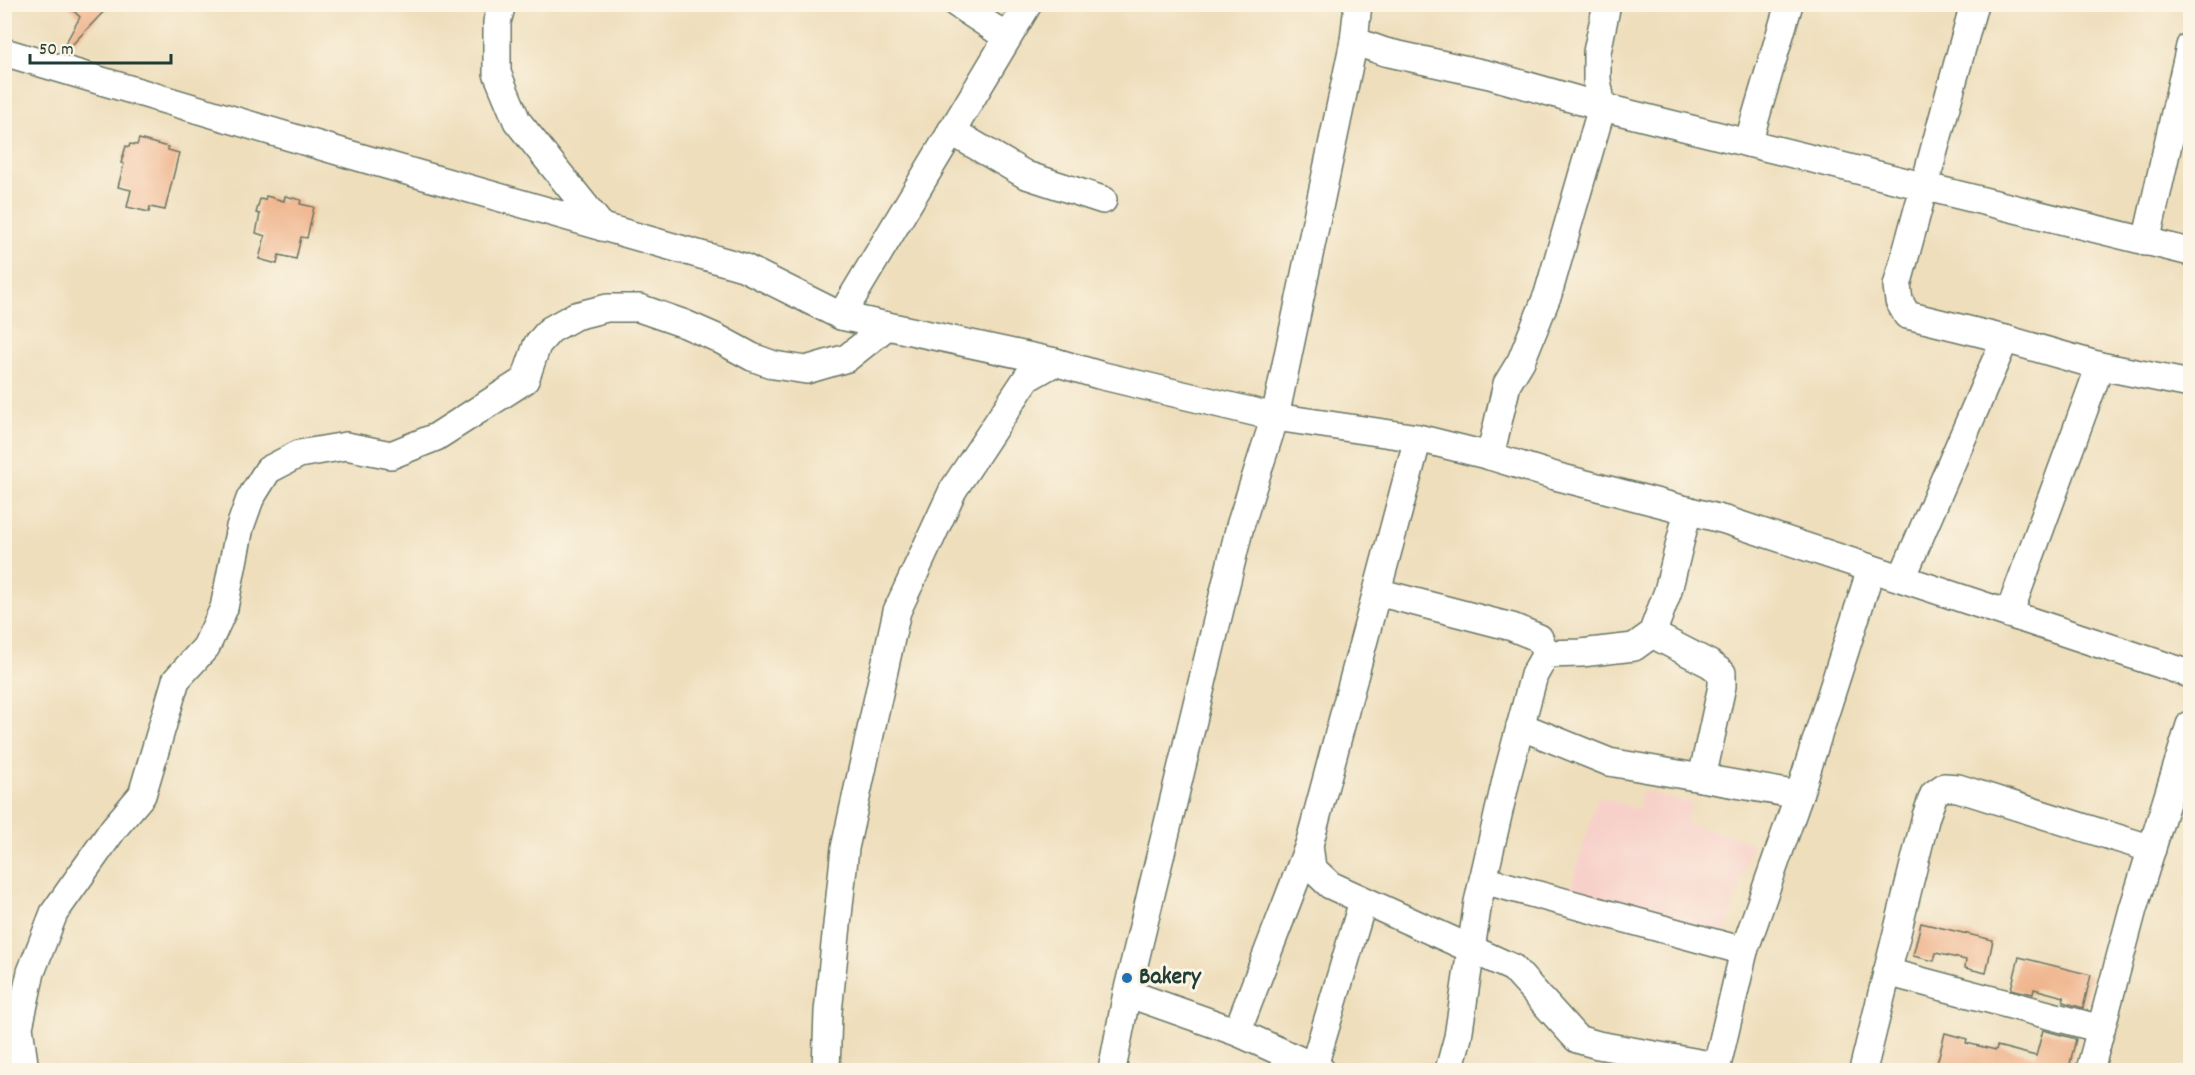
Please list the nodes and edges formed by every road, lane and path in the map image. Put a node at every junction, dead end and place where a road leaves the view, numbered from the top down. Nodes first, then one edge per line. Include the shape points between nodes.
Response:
1 (502, 4) edge
2 (957, 4) edge
3 (1028, 4) edge
4 (1358, 4) edge
5 (1607, 4) edge
6 (1789, 4) edge
7 (1974, 4) edge
8 (1007, 37) junction
9 (1354, 41) junction
10 (4, 52) edge
11 (2189, 58) edge
12 (1602, 107) junction
13 (951, 131) junction
14 (1748, 143) junction
15 (1924, 188) junction
16 (1103, 200) dead end
17 (602, 226) junction
18 (2146, 242) junction
19 (2190, 252) edge
20 (841, 316) junction
21 (887, 326) junction
22 (2005, 339) junction
23 (1055, 362) junction
24 (2100, 366) junction
25 (2190, 384) edge
26 (1275, 417) junction
27 (1418, 438) junction
28 (1490, 456) junction
29 (1688, 510) junction
30 (1871, 569) junction
31 (1902, 578) junction
32 (1377, 592) junction
33 (2009, 614) junction
34 (1652, 634) junction
35 (1546, 654) junction
36 (2190, 674) edge
37 (1520, 726) junction
38 (2190, 726) edge
39 (1702, 778) junction
40 (1799, 795) junction
41 (1309, 845) junction
42 (2152, 849) junction
43 (1483, 880) junction
44 (1363, 901) junction
45 (1471, 950) junction
46 (1744, 951) junction
47 (1887, 972) junction
48 (1127, 993) junction
49 (2101, 1029) junction
50 (1237, 1032) junction
51 (1317, 1068) edge
52 (1716, 1068) edge
53 (25, 1071) edge
54 (826, 1071) edge
55 (1112, 1071) edge
56 (1449, 1071) edge
57 (1863, 1071) edge
58 (2090, 1071) edge

1 - 17 street via 496,22 496,74 517,121
2 - 8 street
3 - 8 street
4 - 9 street
5 - 12 street via 1598,52 1597,80
6 - 14 street
7 - 15 street
8 - 13 street
9 - 12 street
9 - 26 street
10 - 17 street
11 - 18 street
12 - 14 street
12 - 28 street via 1548,294 1521,362 1507,384
13 - 16 street via 1026,175
13 - 20 street
14 - 15 street
15 - 18 street
15 - 22 street via 1897,286 1899,301 1907,315
17 - 20 street via 743,267
18 - 19 street
20 - 21 street
21 - 23 street
21 - 53 street via 847,358 806,370 752,357 685,324 639,308 607,308 575,316 550,330 537,345 525,380 436,437 391,455 346,446 299,454 268,470 250,499 240,527 225,608 206,647 176,680 142,795 54,913 31,972 19,1027
22 - 24 street
22 - 31 street
23 - 26 street
23 - 54 street via 1026,378 953,490 897,611 845,848 828,1012
24 - 25 street
24 - 33 street
26 - 27 street
26 - 48 street via 1240,526
27 - 28 street
27 - 32 street
28 - 29 street
29 - 30 street
29 - 34 street via 1668,591
30 - 31 street
30 - 40 street
31 - 33 street
32 - 35 street via 1512,627 1539,639
32 - 41 street
33 - 36 street
34 - 35 street via 1634,647
34 - 39 street via 1722,673
35 - 37 street via 1534,675
37 - 39 street via 1609,762
37 - 43 street
38 - 42 street
39 - 40 street
40 - 46 street
41 - 44 street via 1312,868 1330,885
41 - 50 street
42 - 47 street via 1958,788 1944,787 1934,794 1926,816
42 - 49 street
43 - 45 street
43 - 46 street
44 - 45 street
44 - 51 street
45 - 52 street via 1513,968 1577,1039
45 - 56 street
46 - 52 street
47 - 49 street
47 - 57 street
48 - 50 street
48 - 55 street
49 - 58 street
50 - 51 street

